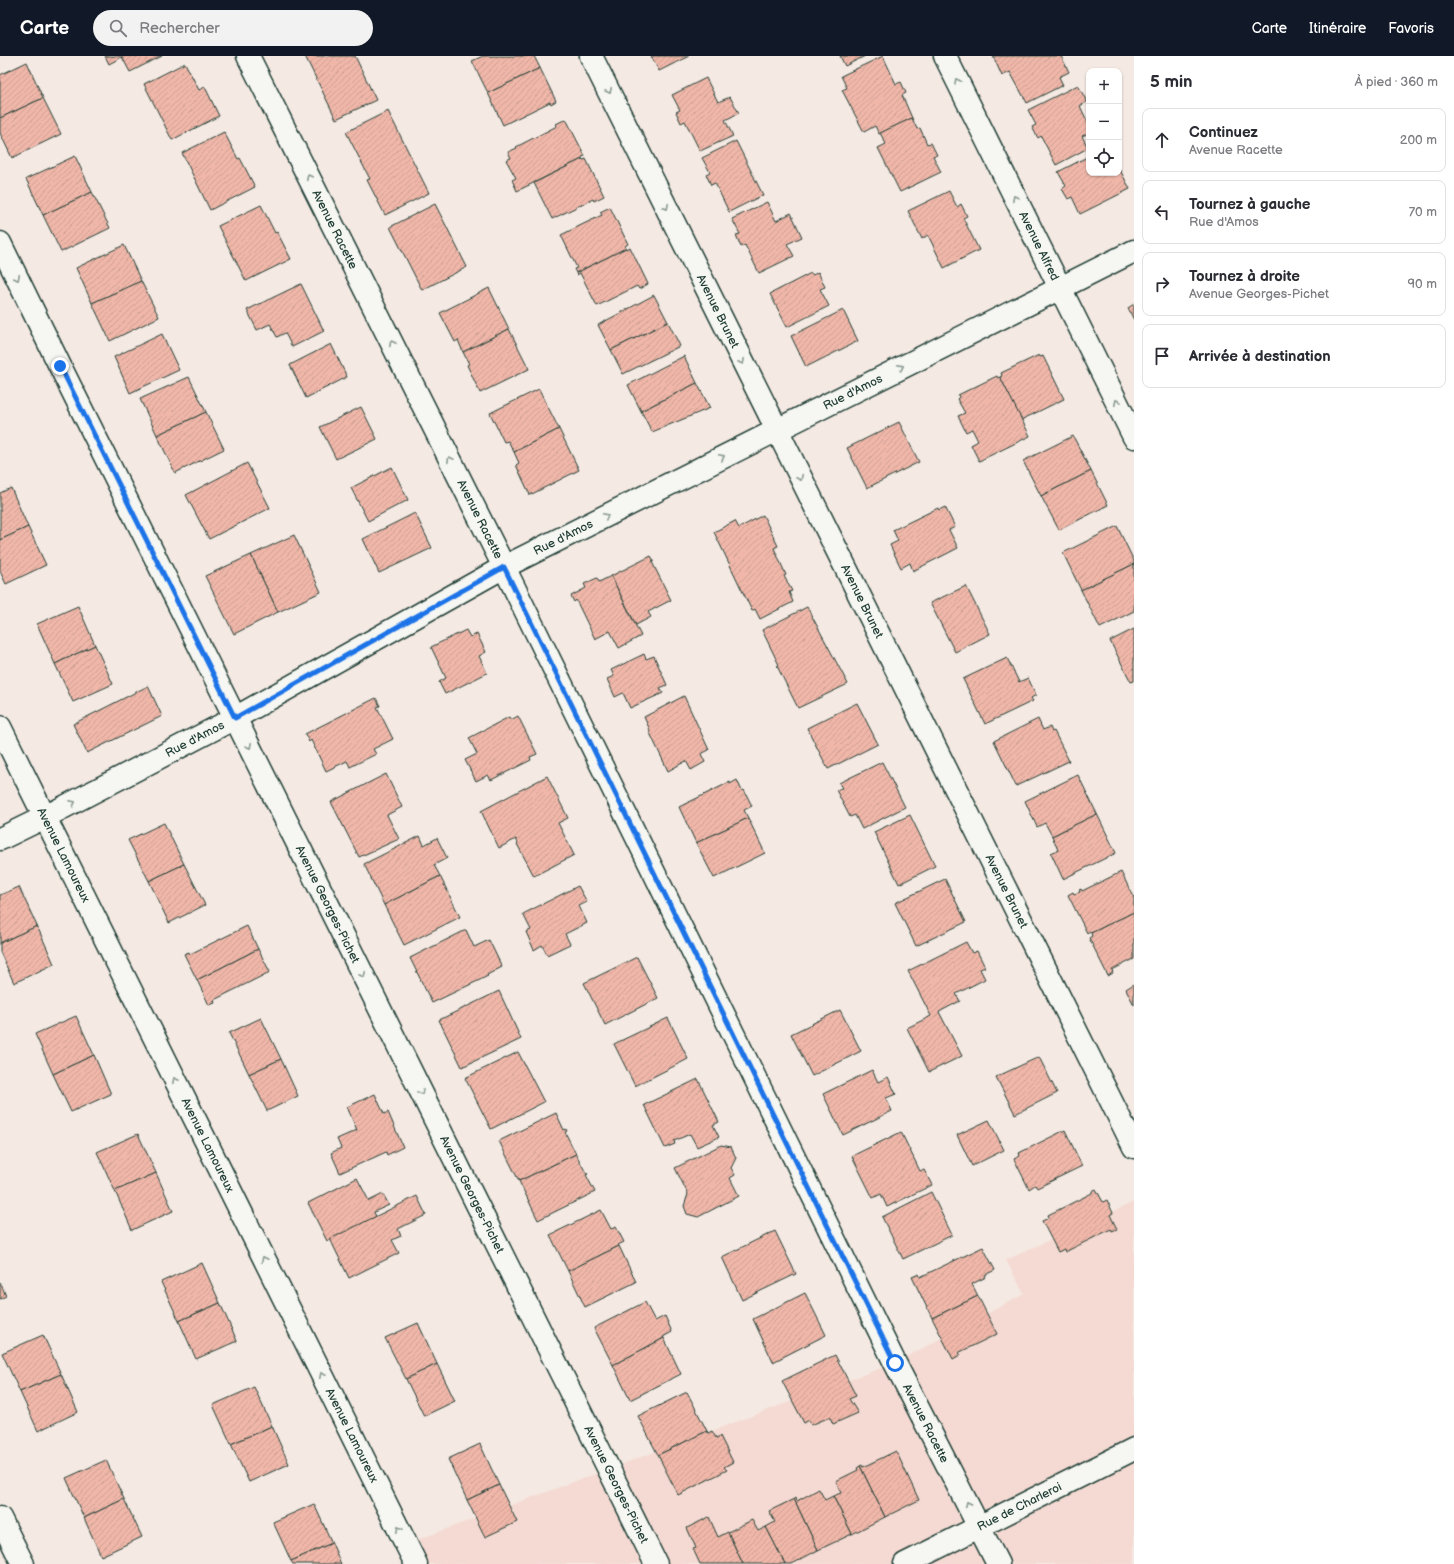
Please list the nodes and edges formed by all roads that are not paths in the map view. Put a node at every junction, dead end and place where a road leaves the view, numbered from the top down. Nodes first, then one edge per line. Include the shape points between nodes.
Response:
1 (248, 56) edge
2 (591, 56) edge
3 (944, 56) edge
4 (0, 243) edge
5 (1134, 251) edge
6 (1060, 288) junction
7 (776, 430) junction
8 (1134, 437) edge
9 (504, 567) junction
10 (235, 718) junction
11 (0, 727) edge
12 (45, 817) junction
13 (0, 839) edge
14 (1134, 1147) edge
15 (1134, 1449) edge
16 (0, 1518) edge
17 (979, 1527) junction
18 (23, 1564) edge
19 (416, 1564) edge
20 (656, 1564) edge
21 (905, 1564) edge
22 (998, 1564) edge

9 -> 1 street, Avenue Racette
2 -> 7 street, Avenue Brunet
6 -> 3 street, Avenue Alfred
4 -> 10 street, Avenue Georges-Pichet
5 - 6 street, Rue d'Amos
7 -> 6 street, Rue d'Amos
8 -> 6 street, Avenue Alfred
9 -> 7 street, Rue d'Amos
7 -> 14 street, Avenue Brunet
9 - 10 street, Rue d'Amos
17 -> 9 street, Avenue Racette via 888,1349
12 -> 10 street, Rue d'Amos
10 -> 20 street, Avenue Georges-Pichet
11 - 12 street, Avenue Lamoureux
12 - 13 street, Rue d'Amos
19 -> 12 street, Avenue Lamoureux
15 - 17 street, Rue de Charleroi
16 - 18 street
17 - 21 street, Rue de Charleroi
17 - 22 street, Avenue Racette

